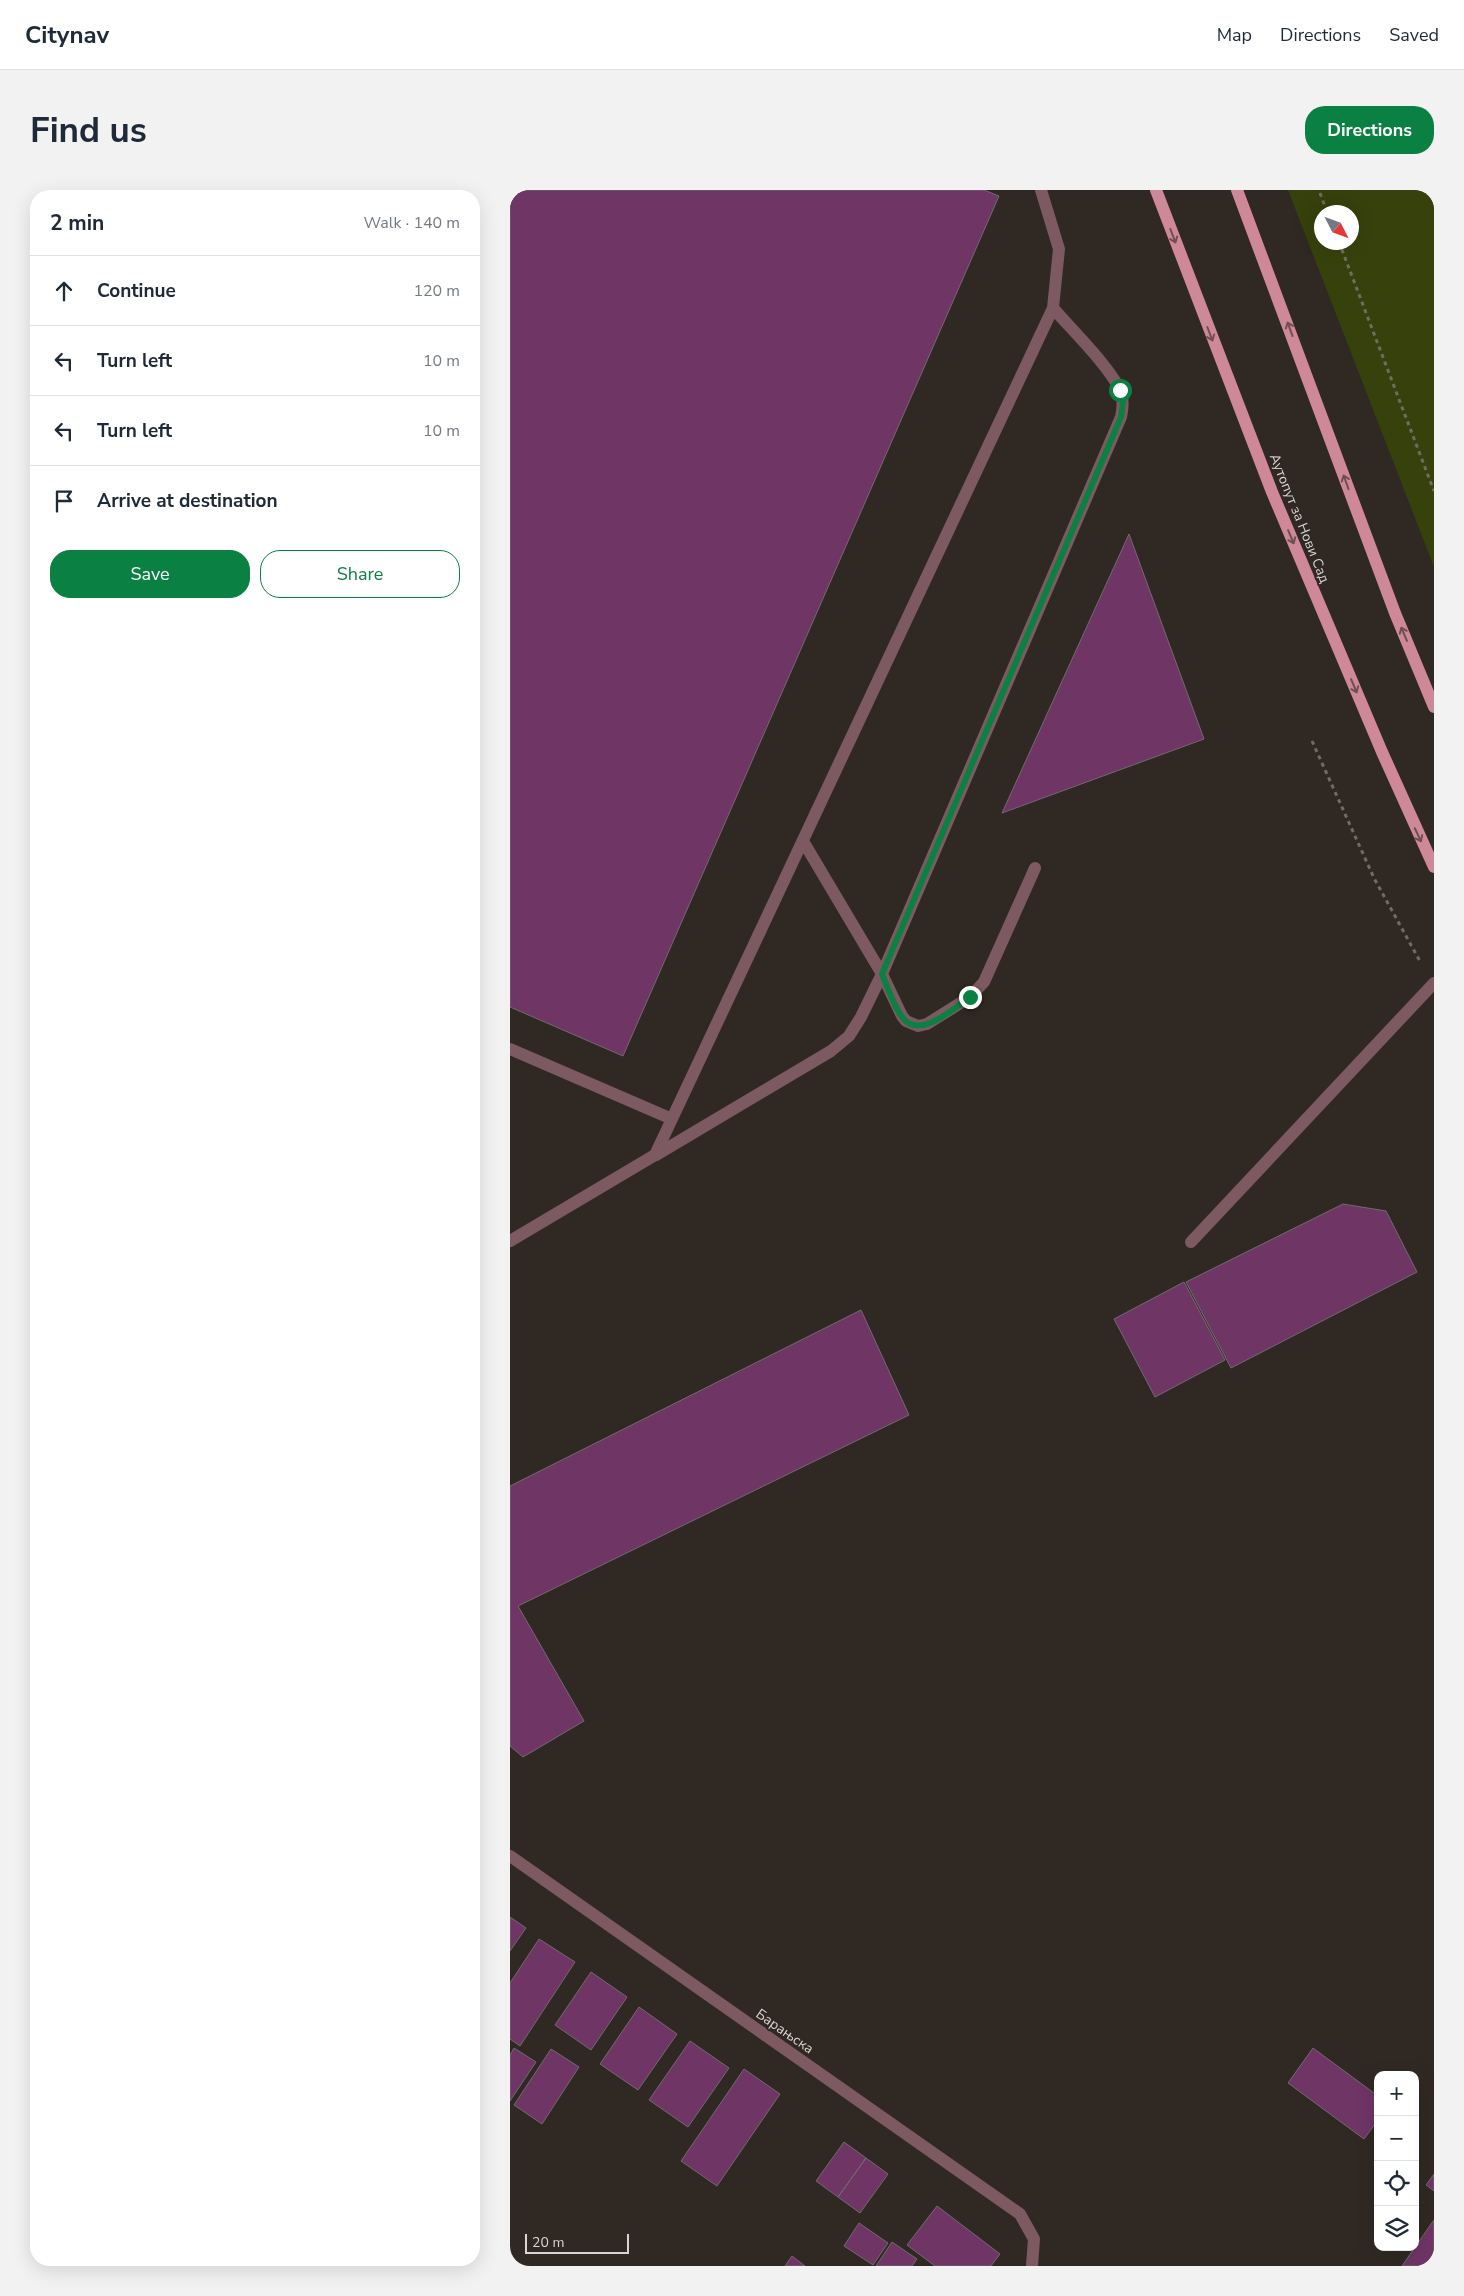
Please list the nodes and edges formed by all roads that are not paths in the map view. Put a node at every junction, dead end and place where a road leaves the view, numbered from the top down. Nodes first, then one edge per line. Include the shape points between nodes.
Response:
1 (1041, 190) edge
2 (1156, 190) edge
3 (1238, 190) edge
4 (1053, 308) junction
5 (1423, 678) junction
6 (1434, 688) edge
7 (1434, 707) edge
8 (803, 841) junction
9 (1431, 852) edge
10 (1434, 867) edge
11 (1035, 868) dead end
12 (882, 974) junction
13 (1433, 983) edge
14 (510, 1049) edge
15 (672, 1120) junction
16 (655, 1156) junction
17 (510, 1241) edge
18 (1191, 1242) dead end
19 (510, 1856) edge
20 (1032, 2266) edge

1 - 4 street via 1059,249
2 -> 9 main road, Аутопут за Нови Сад via 1272,492 1382,752
5 -> 3 main road via 1395,614
4 - 8 street
4 - 12 street via 1109,372 1120,390 1123,402 1121,417
5 - 6 main road
5 - 7 main road
8 - 12 street
8 - 15 street
9 - 10 main road, Аутопут за Нови Сад
11 - 12 street via 984,982 970,997 927,1024 918,1026 902,1016
12 - 16 street via 861,1018 849,1036 831,1051
13 - 18 street
14 - 15 street
15 - 16 street
16 - 17 street
19 - 20 street, Барањска via 1020,2214 1034,2239

